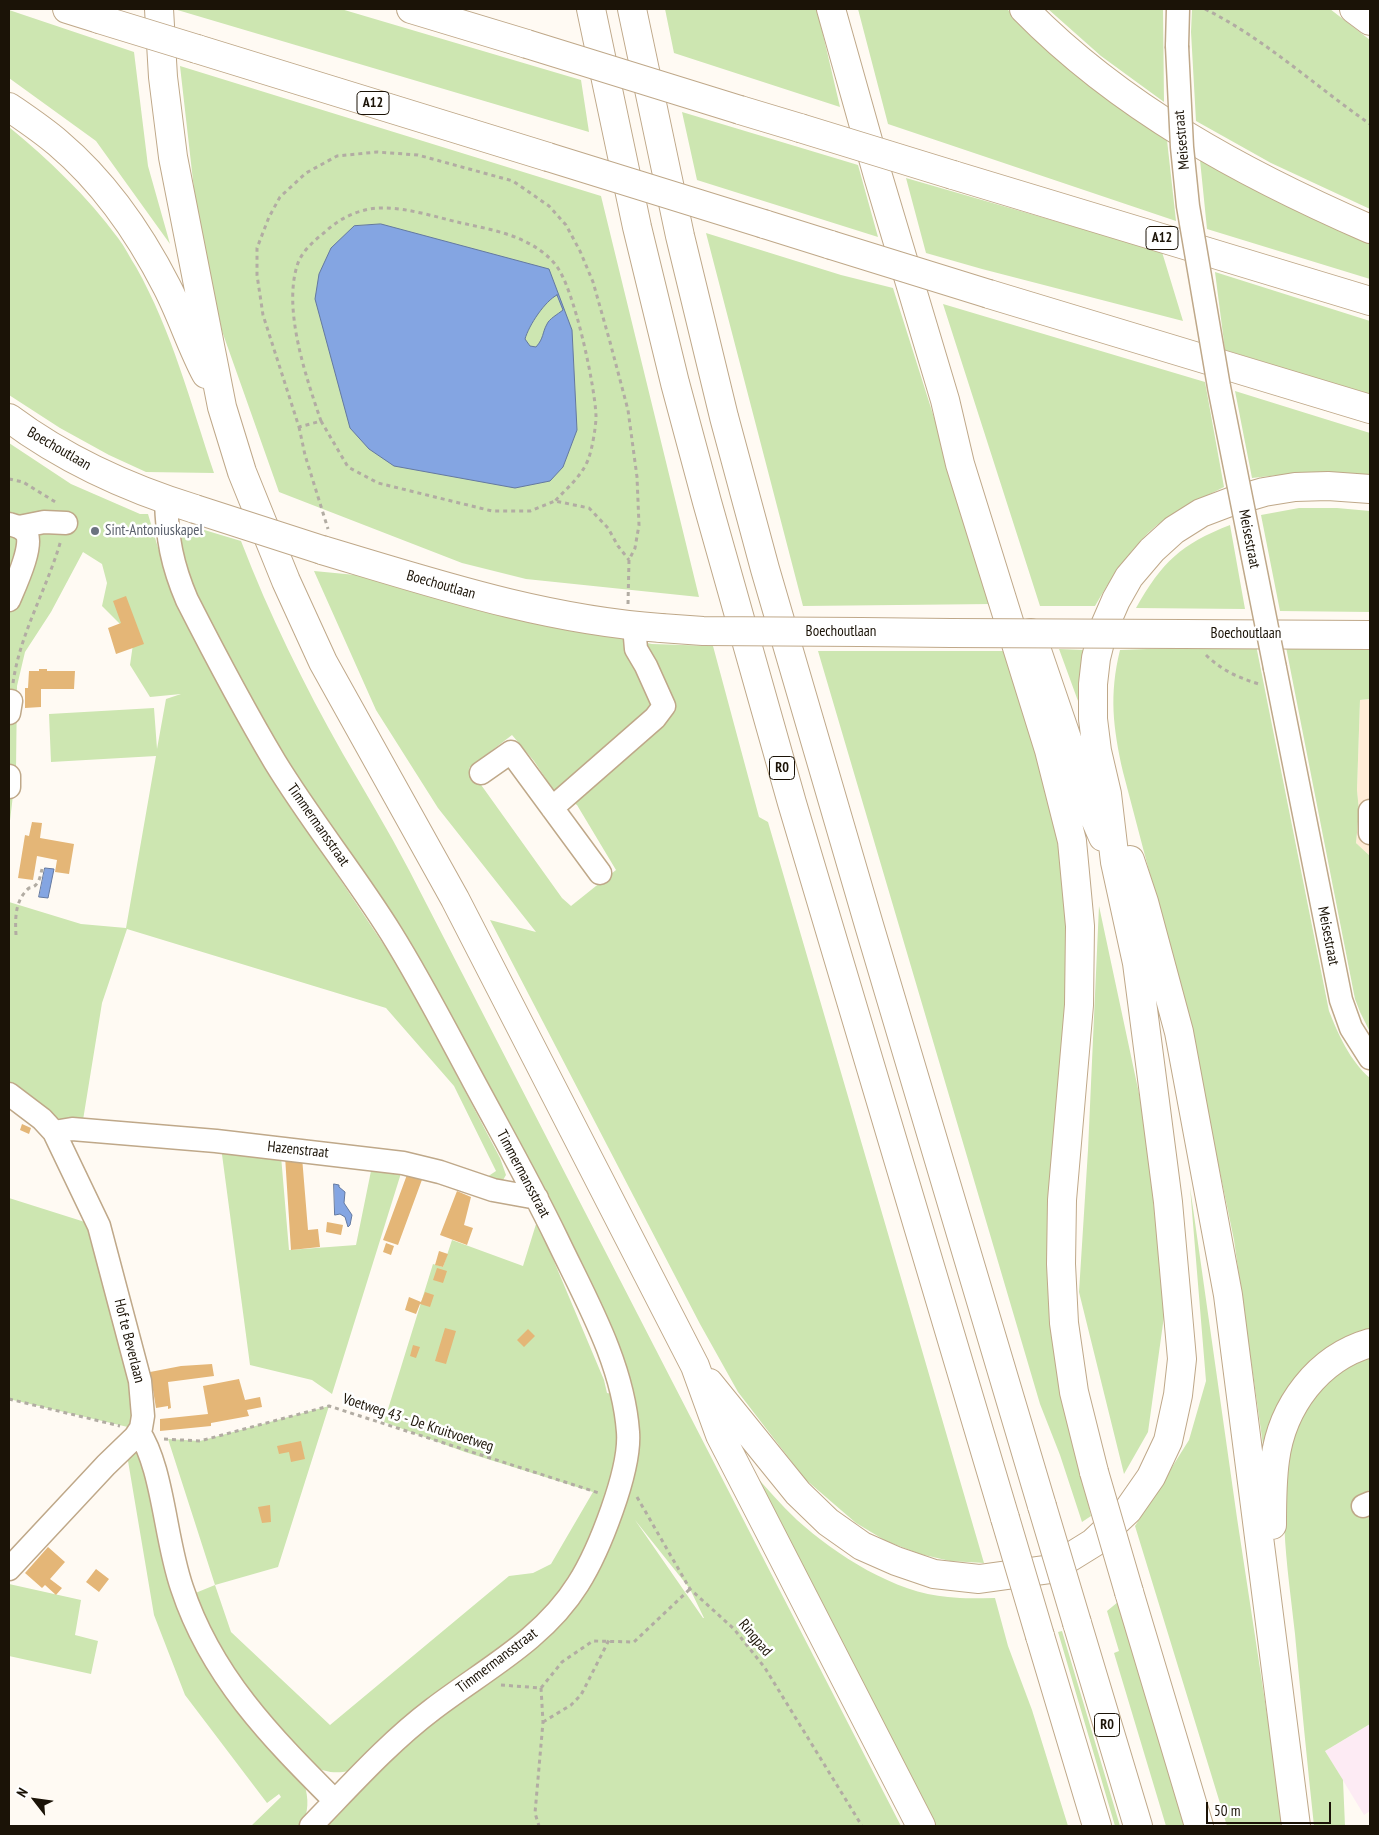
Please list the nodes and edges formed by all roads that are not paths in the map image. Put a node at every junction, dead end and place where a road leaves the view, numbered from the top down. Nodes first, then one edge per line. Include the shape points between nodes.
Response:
1 (67, 9) edge
2 (159, 9) edge
3 (412, 9) edge
4 (591, 9) edge
5 (632, 9) edge
6 (831, 9) edge
7 (1024, 9) edge
8 (1178, 9) edge
9 (1354, 9) edge
10 (1370, 21) edge
11 (9, 107) edge
12 (1370, 229) edge
13 (1370, 301) edge
14 (944, 400) junction
15 (222, 407) junction
16 (1370, 409) edge
17 (9, 418) edge
18 (1370, 489) edge
19 (166, 500) junction
20 (66, 523) road end
21 (14, 525) edge
22 (9, 600) edge
23 (631, 616) junction
24 (1370, 635) edge
25 (482, 773) dead end
26 (9, 776) edge
27 (9, 787) edge
28 (1107, 794) junction
29 (552, 808) junction
30 (1370, 812) edge
31 (1370, 833) edge
32 (1115, 862) junction
33 (600, 873) dead end
34 (1370, 1058) edge
35 (9, 1094) edge
36 (54, 1132) junction
37 (537, 1198) junction
38 (1370, 1342) edge
39 (695, 1366) junction
40 (139, 1432) junction
41 (9, 1569) edge
42 (1279, 1686) junction
43 (335, 1801) junction
44 (311, 1826) edge
45 (921, 1826) edge
46 (1097, 1826) edge
47 (1138, 1826) edge
48 (1199, 1826) edge
49 (1296, 1826) edge

1 - 16 main road, A12, bridge
2 - 15 main road via 173,157
3 - 13 main road, A12, bridge
4 - 46 main road, R0, bridge via 640,236 702,484 795,813
5 - 47 main road, R0, bridge via 680,236 765,569
6 - 14 main road
7 - 12 main road via 1075,58 1175,130 1260,178
8 - 34 street, Meisestraat, bridge via 1182,147 1188,206 1217,378 1341,1000 1351,1028
9 - 10 main road
11 - 15 main road via 58,143 99,184 141,239 168,289
14 - 32 main road via 974,460 1092,812
14 - 48 main road, bridge via 960,464 1048,750 1072,842 1080,926 1079,1005 1062,1200 1064,1323 1074,1392 1094,1472
15 - 39 main road via 250,490 323,662 455,899
17 - 19 main road, Boechoutlaan via 68,456
18 - 28 main road via 1328,486 1264,492 1201,513 1174,530 1152,550 1129,577 1116,600 1103,630 1096,658 1093,719
19 - 23 main road, Boechoutlaan, bridge via 326,542 482,597 569,617
19 - 37 street, Timmermansstraat via 166,528 172,560 194,615 276,763 393,937
20 - 21 street
21 - 22 street via 27,533 29,540
23 - 24 main road, Boechoutlaan, bridge via 661,628 703,631
23 - 29 street via 636,649 664,706
25 - 29 street via 511,752
26 - 27 street
28 - 32 main road
28 - 42 main road via 1144,902 1179,1032 1228,1295
29 - 33 street
30 - 31 street
32 - 39 main road via 1137,962 1168,1202 1182,1359 1168,1440 1151,1476 1128,1510 1093,1543 1051,1569 979,1579 934,1574 896,1562 862,1546 828,1522 798,1493
35 - 36 street, Hof te Beverlaan via 42,1118
36 - 37 street, Hazenstraat via 72,1128 370,1158 425,1168 493,1190
36 - 40 street, Hof te Beverlaan via 99,1226 140,1381 143,1416
37 - 43 street, Timmermansstraat via 609,1352 624,1396 628,1449 603,1535 588,1568 568,1599 538,1631 425,1716
38 - 42 main road via 1331,1361 1314,1376 1301,1392 1280,1435 1275,1458 1272,1527
39 - 45 main road via 720,1435
40 - 41 street
40 - 43 street via 147,1444 162,1495 182,1587 214,1659 258,1720
42 - 49 main road
43 - 44 street, Timmermansstraat

